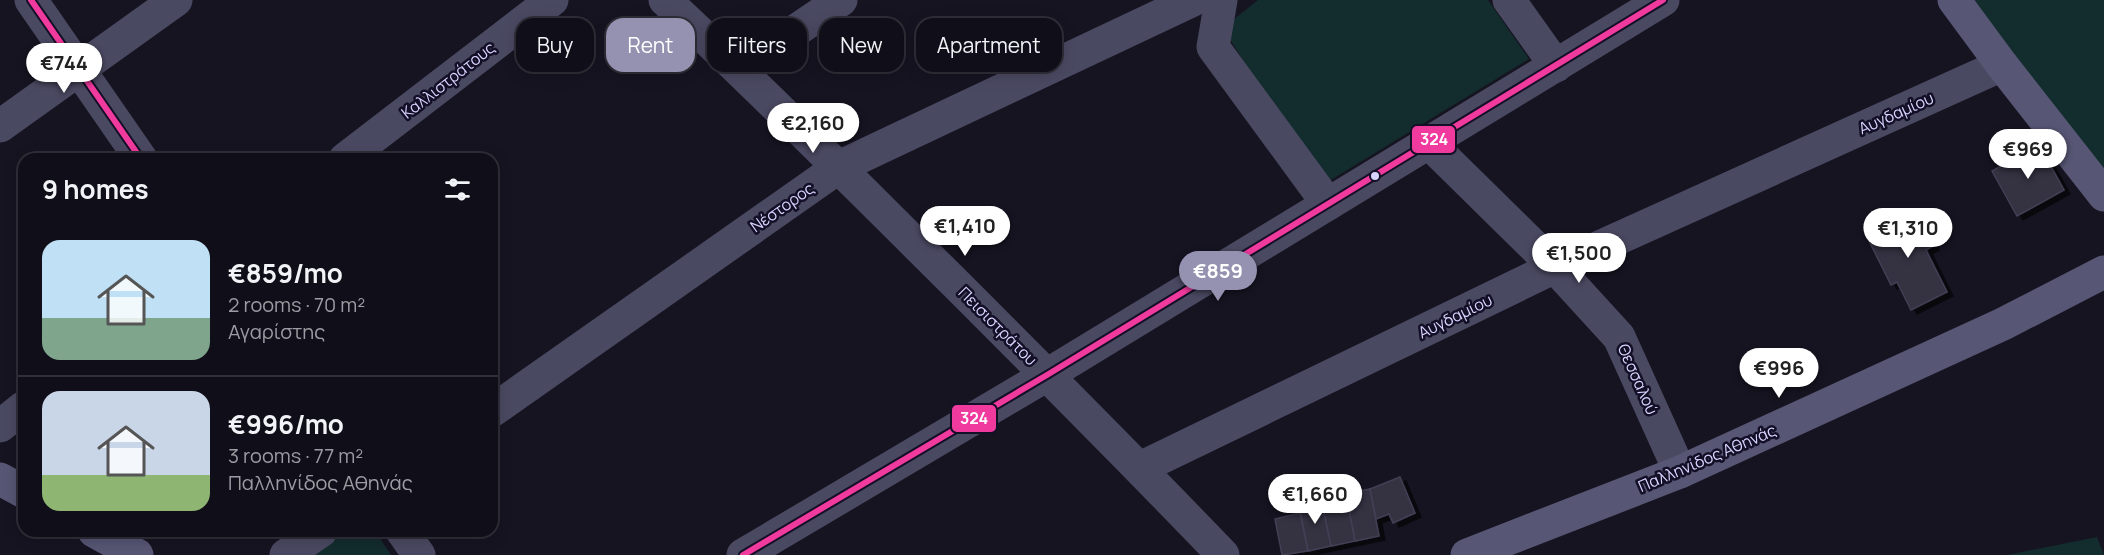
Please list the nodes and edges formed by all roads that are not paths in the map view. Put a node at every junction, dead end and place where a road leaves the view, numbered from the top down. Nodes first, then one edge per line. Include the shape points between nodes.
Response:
1 (31, 0) edge
2 (176, 0) edge
3 (552, 0) edge
4 (665, 0) edge
5 (841, 0) edge
6 (1193, 0) edge
7 (1221, 0) edge
8 (1509, 0) edge
9 (1663, 0) edge
10 (1954, 0) edge
11 (807, 23) edge
12 (707, 39) edge
13 (2002, 65) junction
14 (1556, 66) junction
15 (79, 70) junction
16 (742, 72) edge
17 (0, 126) edge
18 (1429, 144) junction
19 (137, 153) edge
20 (353, 153) edge
21 (839, 167) junction
22 (2104, 195) edge
23 (1329, 204) junction
24 (1555, 267) junction
25 (2104, 272) edge
26 (1047, 375) junction
27 (498, 407) edge
28 (18, 412) edge
29 (0, 426) edge
30 (1140, 468) junction
31 (1680, 472) junction
32 (0, 479) edge
33 (18, 489) edge
34 (105, 537) edge
35 (312, 537) edge
36 (406, 537) edge
37 (137, 555) edge
38 (286, 555) edge
39 (419, 555) edge
40 (743, 555) edge
41 (1223, 555) edge
42 (1467, 555) edge

1 - 15 street
2 - 15 street
3 - 20 street, Καλλιστράτους
4 - 12 street, Πεισιστράτου
5 - 11 street
6 - 21 street, Νέστορος
7 - 23 street via 1213,47
8 - 14 street
9 - 14 street
10 - 13 street
13 - 22 street
13 - 24 street, Αυγδαμίου
14 - 18 street
15 - 17 street
15 - 19 street
16 - 21 street, Πεισιστράτου
18 - 23 street
18 - 24 street, Θεσσαλού
21 - 26 street, Πεισιστράτου
21 - 27 street, Νέστορος
23 - 26 street
24 - 30 street, Αυγδαμίου
24 - 31 street, Θεσσαλού via 1619,337
25 - 31 street, Παλληνίδος Αθηνάς via 2003,324
26 - 30 street, Πεισιστράτου
26 - 40 street
28 - 29 street
30 - 41 street, Πεισιστράτου
31 - 42 street, Παλληνίδος Αθηνάς
32 - 33 street
34 - 37 street
35 - 38 street
36 - 39 street

